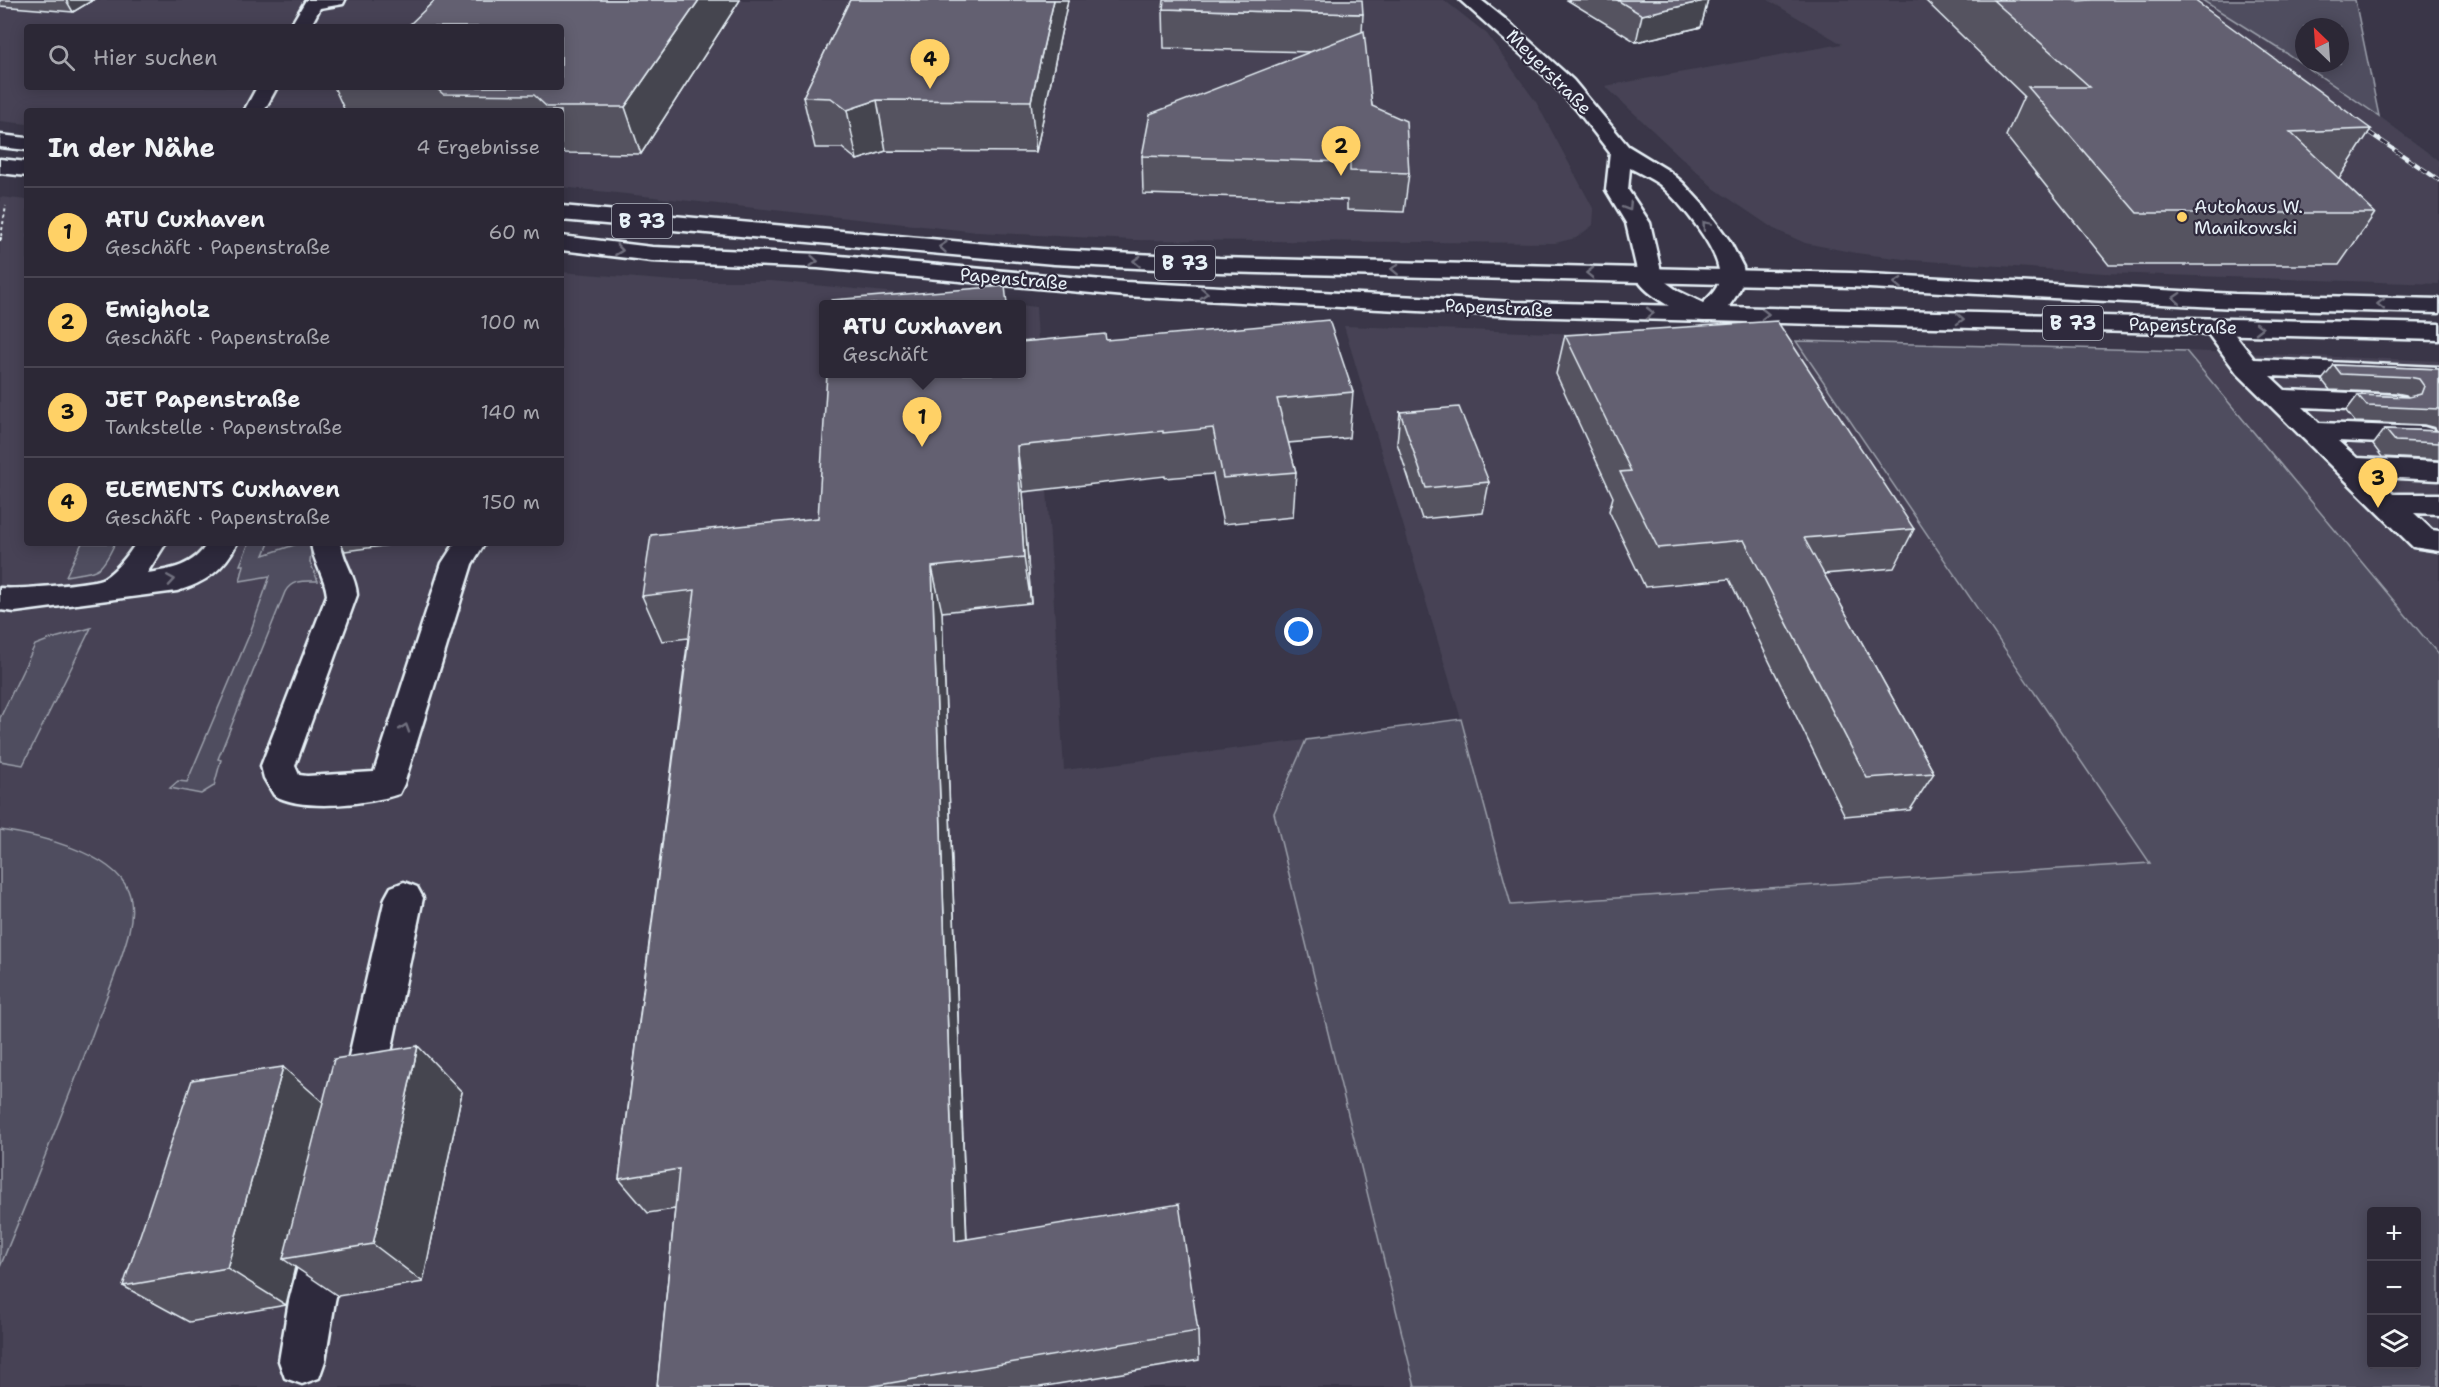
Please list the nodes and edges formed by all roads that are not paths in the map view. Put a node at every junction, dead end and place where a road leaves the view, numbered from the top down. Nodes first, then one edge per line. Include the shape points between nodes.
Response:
1 (336, 0) edge
2 (1469, 0) edge
3 (314, 2) edge
4 (302, 24) edge
5 (265, 90) edge
6 (256, 108) edge
7 (0, 141) edge
8 (24, 144) edge
9 (1621, 152) junction
10 (0, 166) edge
11 (24, 169) edge
12 (564, 213) edge
13 (564, 243) edge
14 (1648, 274) junction
15 (1732, 277) junction
16 (2439, 306) edge
17 (1706, 314) junction
18 (2216, 327) junction
19 (2439, 332) edge
20 (2439, 375) edge
21 (2415, 428) edge
22 (2314, 433) junction
23 (2439, 487) edge
24 (2439, 504) edge
25 (2439, 541) edge
26 (149, 546) edge
27 (221, 546) edge
28 (468, 546) edge
29 (326, 550) edge
30 (113, 587) junction
31 (0, 598) edge
32 (404, 898) dead end
33 (353, 1131) edge
34 (337, 1199) edge
35 (302, 1360) dead end

1 - 3 main road
2 - 9 main road, Meyerstraße via 1555,74
3 - 4 main road
5 - 6 main road
7 - 8 main road
9 -> 14 main road via 1617,190 1638,223
15 -> 9 main road, Meyerstraße via 1718,239 1667,181
10 - 11 main road
14 -> 12 main road, Papenstraße / B 73 via 1219,265 1054,256
13 -> 17 main road, Papenstraße / B 73 via 652,254 818,261 1125,289 1515,309
14 - 15 main road, Papenstraße / B 73
14 - 17 main road via 1659,289
16 -> 15 main road, Papenstraße / B 73 via 2235,301
15 - 17 main road via 1719,301
17 -> 18 main road, Papenstraße / B 73
18 -> 19 main road, Papenstraße / B 73
18 - 22 main road
20 - 22 main road
21 - 22 main road
21 - 22 main road
21 - 22 main road
22 - 23 main road
22 - 24 main road
22 - 25 main road via 2424,540
26 - 30 main road via 139,563
30 -> 27 main road via 177,580 197,573 217,555
29 -> 28 main road via 342,582 342,595 278,766 289,787 304,790 387,784 457,563
30 - 31 main road via 15,601
32 - 33 main road
34 - 35 main road

